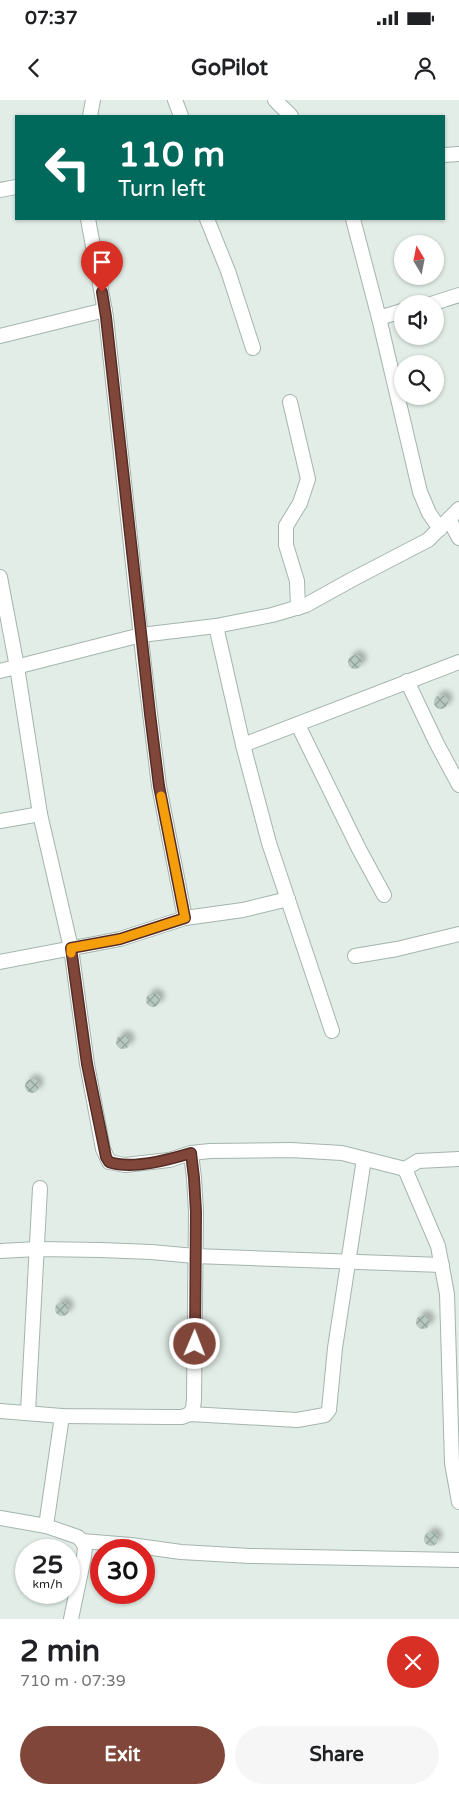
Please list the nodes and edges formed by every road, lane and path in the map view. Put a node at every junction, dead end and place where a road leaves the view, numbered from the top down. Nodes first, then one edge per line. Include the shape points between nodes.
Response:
1 (92, 100) edge
2 (175, 100) edge
3 (275, 100) edge
4 (90, 115) edge
5 (181, 115) edge
6 (290, 115) edge
7 (459, 154) edge
8 (445, 155) edge
9 (15, 187) edge
10 (0, 190) edge
11 (88, 220) edge
12 (207, 220) edge
13 (353, 220) edge
14 (459, 295) edge
15 (444, 300) edge
16 (105, 310) junction
17 (394, 313) edge
18 (379, 318) junction
19 (0, 336) edge
20 (253, 348) dead end
21 (290, 402) dead end
22 (449, 519) edge
23 (459, 538) edge
24 (0, 577) edge
25 (298, 608) junction
26 (216, 626) junction
27 (141, 635) junction
28 (459, 662) edge
29 (17, 667) junction
30 (0, 671) edge
31 (407, 681) junction
32 (298, 725) junction
33 (243, 745) junction
34 (459, 785) edge
35 (40, 814) junction
36 (0, 822) edge
37 (384, 895) dead end
38 (288, 899) junction
39 (185, 918) junction
40 (459, 934) edge
41 (71, 948) junction
42 (355, 956) dead end
43 (0, 962) edge
44 (332, 1031) dead end
45 (191, 1153) junction
46 (364, 1159) junction
47 (459, 1159) edge
48 (405, 1169) junction
49 (40, 1188) dead end
50 (38, 1249) junction
51 (0, 1251) edge
52 (195, 1256) junction
53 (349, 1263) junction
54 (442, 1265) junction
55 (453, 1293) edge
56 (0, 1411) edge
57 (28, 1412) junction
58 (190, 1414) junction
59 (62, 1416) junction
60 (459, 1502) edge
61 (0, 1518) edge
62 (46, 1526) junction
63 (82, 1541) junction
64 (459, 1560) edge
65 (71, 1619) edge

1 - 4 street
2 - 5 street
3 - 6 street
7 - 8 street
9 - 10 street
11 - 16 street
12 - 20 street
13 - 18 street
14 - 15 street
16 - 19 street
16 - 27 street
17 - 18 street
18 - 22 street via 420,492 429,513
21 - 25 street via 308,479 300,503 286,526 286,545 297,581
22 - 23 street
22 - 25 street via 428,540
24 - 29 street
25 - 26 street
26 - 27 street
26 - 33 street
27 - 29 street
27 - 39 street via 159,786
28 - 31 street
29 - 30 street
29 - 35 street
31 - 32 street
31 - 34 street
32 - 33 street
32 - 37 street
33 - 38 street via 269,843
35 - 36 street
35 - 41 street
38 - 39 street via 243,910
38 - 44 street
39 - 41 street via 120,939
40 - 42 street
41 - 43 street
41 - 45 street via 87,1064 106,1157 109,1162 125,1165 169,1160
45 - 46 street via 291,1150 342,1153
45 - 52 street via 196,1212
46 - 48 street
46 - 53 street
47 - 48 street via 418,1161
48 - 54 street via 438,1246
49 - 50 street
50 - 51 street
50 - 52 street
50 - 57 street
52 - 53 street
52 - 58 street via 194,1393
53 - 54 street
53 - 58 street via 329,1410 325,1415 297,1420
54 - 55 street
55 - 60 street via 452,1463
56 - 57 street
57 - 59 street
58 - 59 street via 182,1417
59 - 62 street
61 - 62 street
62 - 63 street
63 - 64 street via 250,1556
63 - 65 street via 84,1556

